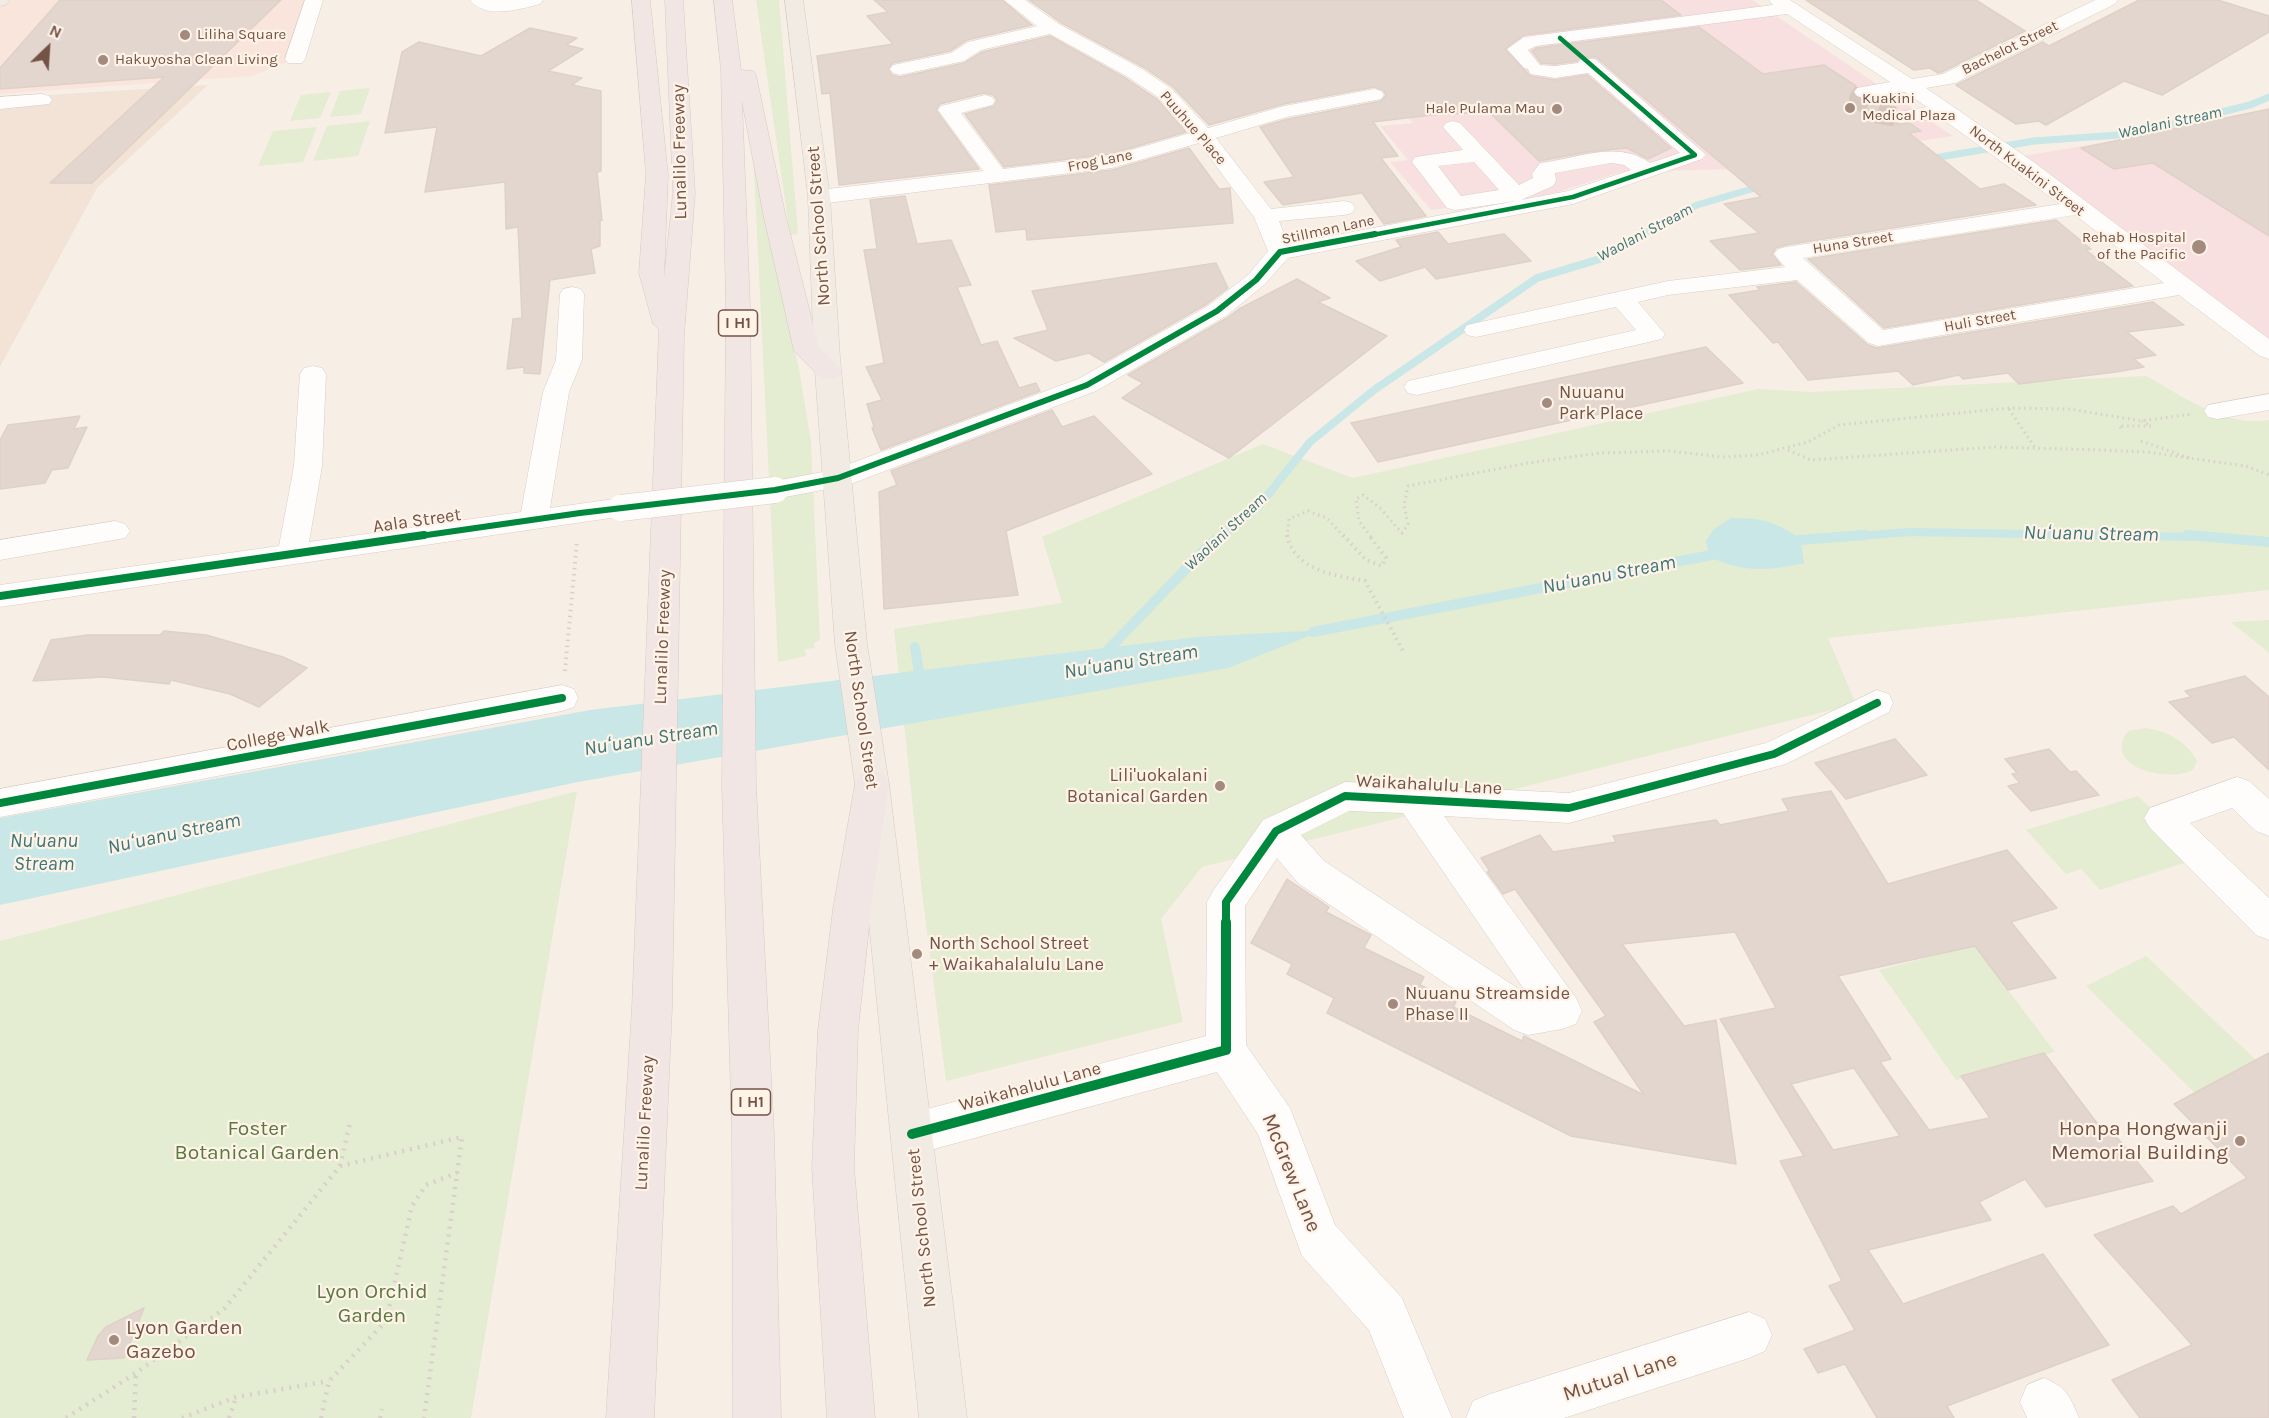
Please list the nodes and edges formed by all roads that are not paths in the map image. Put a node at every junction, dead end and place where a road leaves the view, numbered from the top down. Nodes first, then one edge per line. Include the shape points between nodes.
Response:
1 (314, 0) edge
2 (479, 0) edge
3 (534, 0) edge
4 (641, 0) edge
5 (674, 0) edge
6 (726, 0) edge
7 (794, 0) edge
8 (1013, 0) edge
9 (1702, 0) edge
10 (2109, 0) edge
11 (1784, 4) edge
12 (1728, 16) junction
13 (1052, 28) junction
14 (1560, 38) junction
15 (295, 59) dead end
16 (1587, 62) junction
17 (900, 69) dead end
18 (1908, 85) junction
19 (1864, 92) dead end
20 (1374, 95) dead end
21 (42, 100) dead end
22 (985, 101) dead end
23 (0, 103) edge
24 (1946, 111) junction
25 (1900, 117) tunnel mouth
26 (1453, 127) dead end
27 (1204, 136) junction
28 (1477, 155) junction
29 (1648, 172) junction
30 (998, 177) junction
31 (1545, 181) junction
32 (1515, 194) junction
33 (819, 197) junction
34 (1573, 197) junction
35 (1344, 208) dead end
36 (2076, 208) junction
37 (1265, 216) junction
38 (1280, 252) junction
39 (1802, 272) junction
40 (2182, 287) junction
41 (572, 294) dead end
42 (1622, 299) junction
43 (1476, 330) dead end
44 (671, 336) junction
45 (2269, 351) edge
46 (829, 371) junction
47 (314, 374) dead end
48 (1417, 387) dead end
49 (2269, 402) edge
50 (2217, 411) road end
51 (837, 478) junction
52 (534, 520) junction
53 (115, 531) dead end
54 (0, 550) edge
55 (292, 554) junction
56 (0, 596) edge
57 (562, 698) road end
58 (1878, 703) dead end
59 (871, 776) junction
60 (1412, 799) junction
61 (0, 803) edge
62 (2269, 820) edge
63 (1276, 831) junction
64 (2269, 923) edge
65 (1226, 1050) junction
66 (912, 1134) junction
67 (1749, 1335) dead end
68 (630, 1418) edge
69 (757, 1418) edge
70 (851, 1418) edge
71 (944, 1418) edge
72 (1428, 1418) edge
73 (1490, 1418) edge

1 - 15 street
2 - 3 street via 494,5
4 - 44 highway via 657,175 651,273
5 - 44 highway, Lunalilo Freeway via 684,193
6 - 46 highway via 807,351
6 - 69 highway, I H1 via 738,306 739,786 753,1134
7 - 33 main road, North School Street
8 - 13 street, Puuhue Place
9 - 12 street
10 - 18 street, Bachelot Street via 1948,79
11 - 12 street
11 - 18 street, North Kuakini Street
12 - 14 street
13 - 17 street via 975,45 957,57
13 - 27 street, Puuhue Place via 1165,93
14 - 16 street, Stillman Lane
14 - 16 street via 1531,41 1516,49 1534,67 1555,72
16 - 29 street, Stillman Lane via 1695,155
18 - 19 street, Bachelot Street
18 - 24 street, North Kuakini Street
20 - 27 street, Frog Lane via 1284,112
21 - 23 street
22 - 30 street via 948,110
24 - 25 street
24 - 36 street, North Kuakini Street
26 - 28 street
27 - 30 street, Frog Lane via 1112,162
27 - 37 street, Puuhue Place
28 - 32 street
28 - 32 street via 1423,162 1455,203
29 - 31 street via 1632,160 1611,157 1548,168 1543,174
29 - 34 street, Stillman Lane
30 - 33 street, Frog Lane
31 - 32 street
31 - 34 street
33 - 46 main road, North School Street
34 - 38 street, Stillman Lane
35 - 37 street
36 - 39 street, Huna Street via 1786,254
36 - 40 street, North Kuakini Street
37 - 38 street, Puuhue Place
38 - 51 street, Stillman Lane via 1256,280 1217,311 1087,385
39 - 40 street, Huli Street via 1878,338
39 - 42 street, Huna Street via 1668,288
40 - 45 street, North Kuakini Street
41 - 52 street via 569,360 556,392
42 - 43 street, Huna Street
42 - 48 street via 1653,334
44 - 68 highway, Lunalilo Freeway via 652,1008
46 - 51 main road, North School Street
47 - 55 street via 308,466
49 - 50 street
51 - 52 street, Aala Street, bridge via 775,490
51 - 59 main road, North School Street via 851,644
52 - 55 street, Aala Street
53 - 54 street
55 - 56 street, Aala Street
57 - 61 street, College Walk
58 - 60 street, Waikahalulu Lane via 1774,754 1569,808
59 - 66 main road, North School Street
59 - 70 highway via 837,1030 833,1156
60 - 63 street, Waikahalulu Lane via 1345,796
60 - 63 street via 1562,1011 1527,1017 1311,872
62 - 64 street via 2237,791 2162,818
63 - 65 street, Waikahalulu Lane via 1226,902
65 - 66 street, Waikahalulu Lane
65 - 72 street, McGrew Lane via 1275,1123 1318,1240 1386,1314
66 - 71 main road, North School Street
67 - 73 street, Mutual Lane

